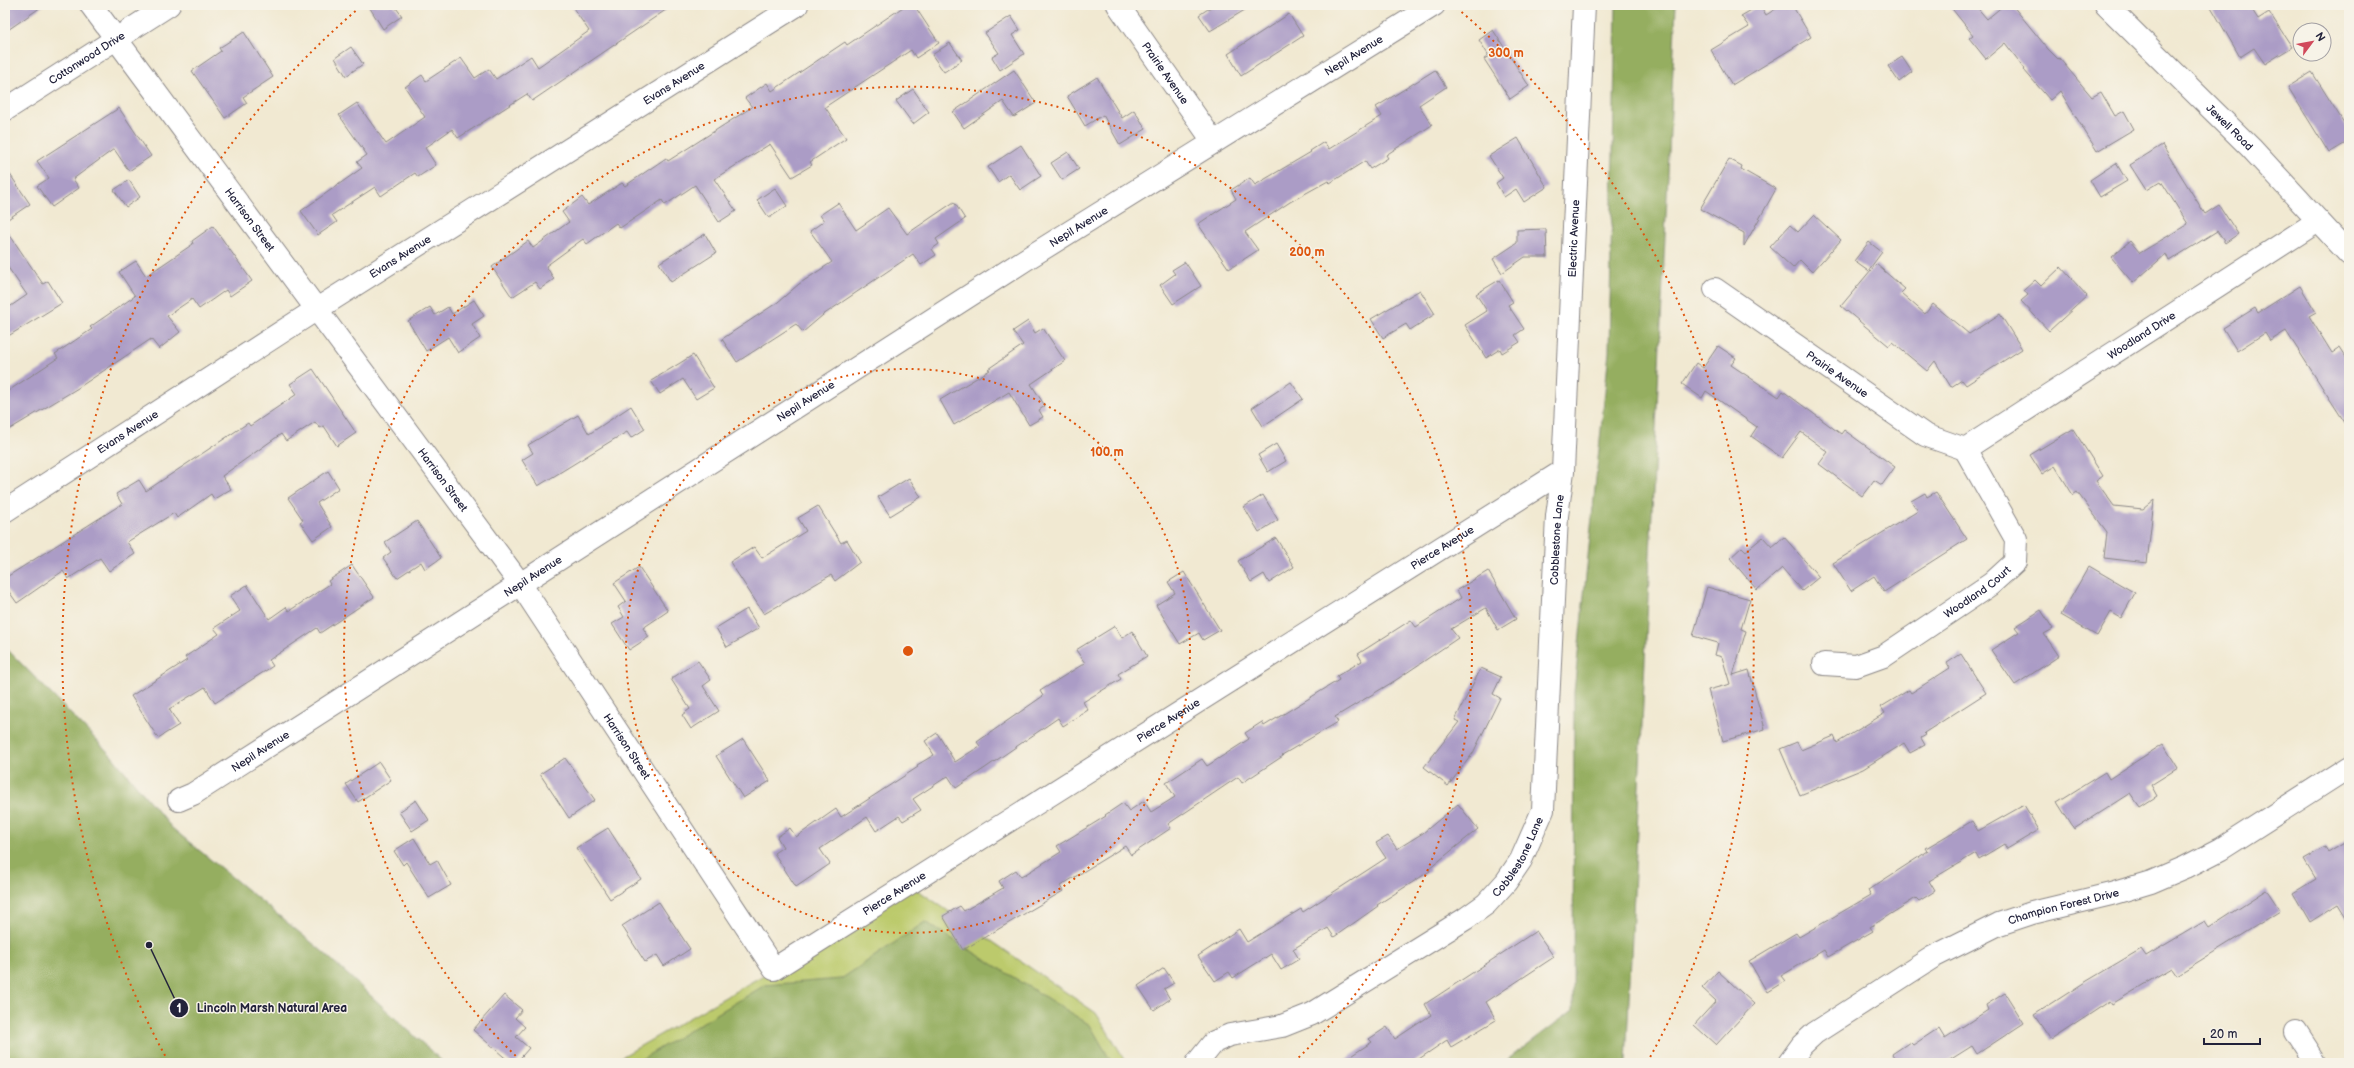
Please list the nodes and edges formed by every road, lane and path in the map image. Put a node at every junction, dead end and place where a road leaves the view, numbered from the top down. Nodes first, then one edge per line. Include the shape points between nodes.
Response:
1 (91, 5) edge
2 (168, 5) edge
3 (797, 5) edge
4 (1118, 5) edge
5 (1434, 5) edge
6 (1584, 5) edge
7 (2106, 5) edge
8 (116, 38) junction
9 (5, 110) edge
10 (1213, 141) junction
11 (2318, 221) junction
12 (2349, 254) edge
13 (1715, 289) dead end
14 (317, 309) junction
15 (1965, 449) junction
16 (1563, 471) junction
17 (5, 511) edge
18 (521, 585) junction
19 (1824, 664) dead end
20 (2349, 767) edge
21 (180, 800) dead end
22 (774, 969) joint
23 (2296, 1032) dead end
24 (1197, 1063) edge
25 (1789, 1063) edge
26 (2316, 1063) edge

1 - 8 street, Harrison Street
2 - 8 street, Cottonwood Drive
3 - 14 street, Evans Avenue
4 - 10 street, Prairie Avenue
5 - 10 street, Nepil Avenue
6 - 16 street, Electric Avenue
7 - 11 street, Jewell Road via 2251,148
8 - 9 street, Cottonwood Drive
8 - 14 street, Harrison Street
10 - 18 street, Nepil Avenue
11 - 12 street, Jewell Road
11 - 15 street, Woodland Drive
13 - 15 street, Prairie Avenue via 1925,434
14 - 17 street, Evans Avenue
14 - 18 street, Harrison Street
15 - 19 street, Woodland Court via 2016,539 2015,562 1991,584 1884,656 1856,666
16 - 22 street, Pierce Avenue
16 - 24 street, Cobblestone Lane via 1557,516 1543,810 1521,860 1486,904 1465,919 1334,1001 1296,1021 1230,1035 1214,1042
18 - 21 street, Nepil Avenue
18 - 22 street, Harrison Street
20 - 25 street, Champion Forest Drive via 2221,849 2186,867 2151,882 2111,894 2032,913 1960,942 1815,1033
23 - 26 street

